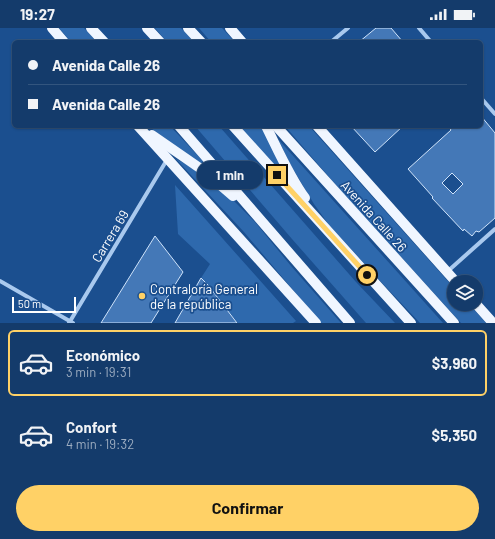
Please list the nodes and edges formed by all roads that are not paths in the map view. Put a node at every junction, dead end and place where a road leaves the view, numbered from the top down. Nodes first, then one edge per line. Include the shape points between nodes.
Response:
1 (52, 28) edge
2 (91, 28) edge
3 (147, 28) edge
4 (188, 28) edge
5 (230, 28) edge
6 (348, 28) edge
7 (419, 28) edge
8 (62, 40) edge
9 (102, 40) edge
10 (158, 40) edge
11 (198, 40) edge
12 (240, 40) edge
13 (333, 40) edge
14 (429, 40) edge
15 (483, 100) edge
16 (495, 114) edge
17 (140, 128) edge
18 (141, 128) edge
19 (181, 128) edge
20 (236, 128) edge
21 (267, 128) edge
22 (278, 128) edge
23 (319, 128) edge
24 (168, 158) junction
25 (264, 224) junction
26 (325, 228) junction
27 (495, 229) edge
28 (447, 272) junction
29 (450, 275) edge
30 (0, 281) edge
31 (482, 311) edge
32 (71, 322) edge
33 (316, 323) edge
34 (350, 323) edge
35 (410, 323) edge
36 (454, 323) edge
37 (493, 323) edge

1 - 8 main road
2 - 9 main road
3 - 10 main road
4 - 11 main road
5 - 12 main road
6 - 13 street
7 - 14 street
15 - 16 street
17 - 24 main road
18 - 25 main road via 204,171
19 - 25 main road
20 - 26 main road
21 - 26 main road via 300,191
22 - 36 main road, Avenida Calle 26
23 - 28 main road
24 - 32 street, Carrera 69
24 - 33 main road
25 - 34 main road
26 - 35 main road
27 - 28 street
28 - 29 main road
30 - 32 street
31 - 37 main road

